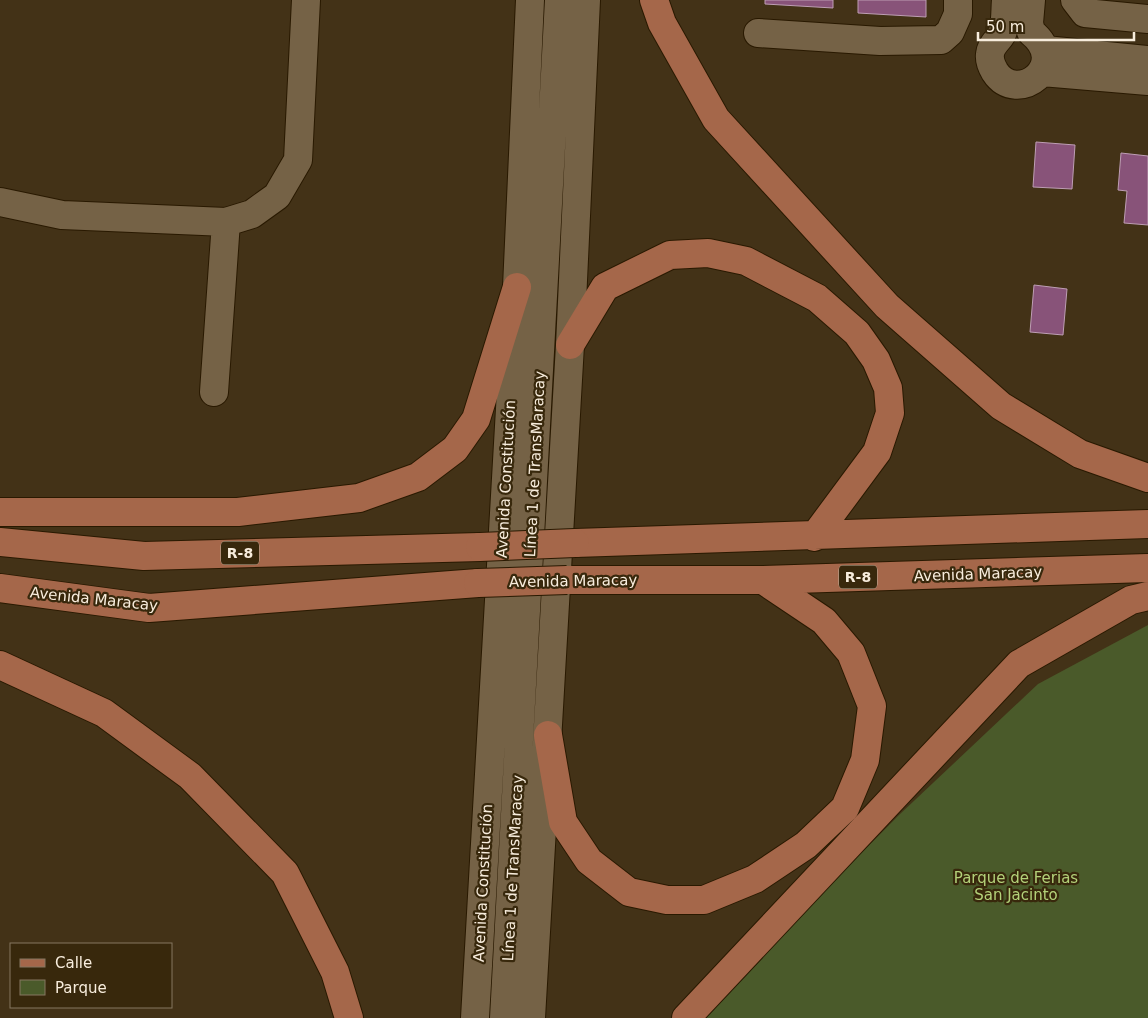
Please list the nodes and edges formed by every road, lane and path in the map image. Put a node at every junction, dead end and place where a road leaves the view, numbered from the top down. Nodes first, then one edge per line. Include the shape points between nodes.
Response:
1 (306, 0) edge
2 (530, 0) edge
3 (559, 0) edge
4 (586, 0) edge
5 (654, 0) edge
6 (958, 0) edge
7 (1006, 0) edge
8 (1031, 0) edge
9 (1075, 0) edge
10 (1148, 19) edge
11 (758, 33) dead end
12 (1003, 33) junction
13 (1039, 51) junction
14 (1148, 60) edge
15 (1148, 80) edge
16 (0, 202) edge
17 (226, 222) junction
18 (517, 287) junction
19 (570, 345) junction
20 (214, 392) dead end
21 (1148, 478) edge
22 (0, 512) edge
23 (1148, 524) edge
24 (814, 536) junction
25 (0, 542) edge
26 (1148, 568) edge
27 (763, 580) junction
28 (0, 588) edge
29 (1148, 596) edge
30 (0, 665) edge
31 (548, 736) junction
32 (349, 1018) edge
33 (475, 1018) edge
34 (504, 1018) edge
35 (531, 1018) edge
36 (686, 1018) edge

1 - 17 street via 298,160 277,196 252,214
2 - 18 street, Avenida Constitución
3 - 34 street, Línea 1 de TransMaracay
4 - 19 street
5 - 21 main road via 662,23 716,119 886,306 1001,406 1080,454
6 - 11 street via 958,14 950,32 941,40
7 - 12 street
8 - 13 street via 1029,23
9 - 10 street via 1085,13
12 - 13 street via 1017,29
12 - 13 street via 994,42 991,66 998,77 1009,84 1033,81
13 - 14 street
13 - 15 street
16 - 17 street via 62,215
17 - 20 street
18 - 22 main road via 476,419 455,449 418,477 359,498 238,512
18 - 33 street, Avenida Constitución
19 - 24 main road via 605,287 670,255 708,253 746,261 817,298 857,333 876,360 888,388 890,413 877,452
19 - 31 street
23 - 24 main road, R-8
24 - 25 main road, R-8, bridge via 144,556
26 - 27 main road, Avenida Maracay / R-8
27 - 28 main road, Avenida Maracay / R-8, bridge via 478,582 149,608
27 - 31 main road via 824,621 851,653 872,706 865,760 845,808 806,845 755,879 704,900 666,900 629,892 589,861 563,822
29 - 36 main road via 1131,600 1019,664
30 - 32 main road via 104,713 190,776 285,873 335,972
31 - 35 street

